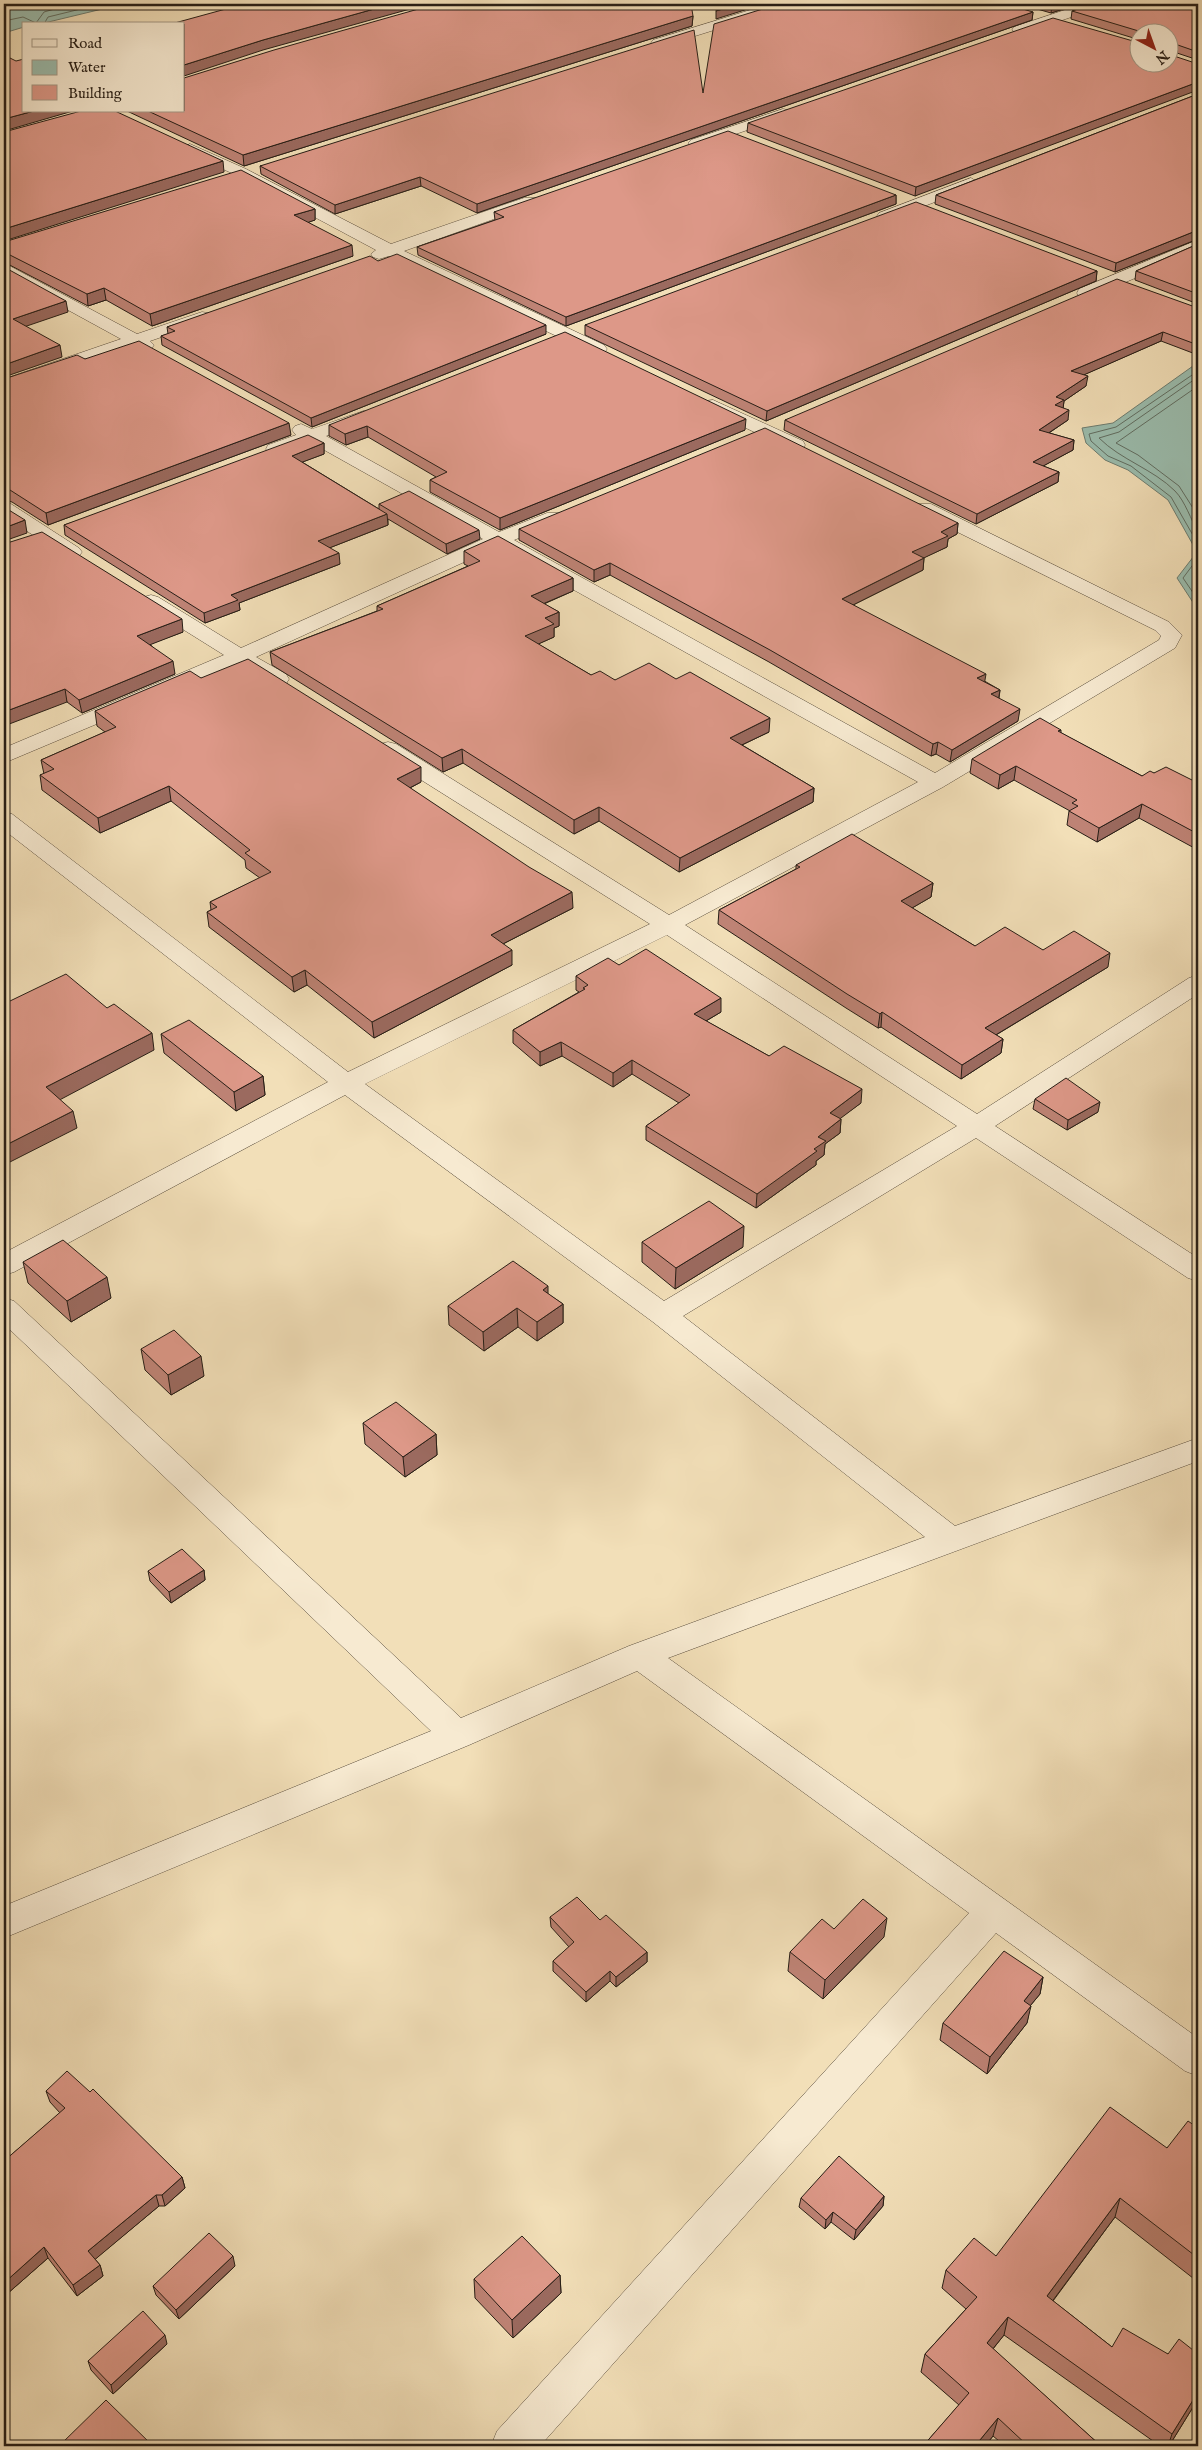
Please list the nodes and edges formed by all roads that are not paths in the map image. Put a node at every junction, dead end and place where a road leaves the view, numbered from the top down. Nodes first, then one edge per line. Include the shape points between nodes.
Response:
1 (783, 4) edge
2 (1096, 4) edge
3 (1026, 11) edge
4 (1052, 19) junction
5 (1078, 27) edge
6 (1006, 35) edge
7 (640, 48) edge
8 (802, 106) edge
9 (728, 132) junction
10 (746, 139) edge
11 (171, 140) edge
12 (681, 149) edge
13 (260, 166) edge
14 (241, 172) junction
15 (988, 176) edge
16 (222, 178) edge
17 (549, 195) edge
18 (898, 198) dead end
19 (915, 204) junction
20 (941, 214) edge
21 (870, 222) edge
22 (1198, 245) edge
23 (389, 250) junction
24 (361, 260) edge
25 (4, 268) edge
26 (1092, 272) edge
27 (1114, 281) junction
28 (1133, 288) edge
29 (1068, 300) edge
30 (220, 310) edge
31 (586, 328) edge
32 (567, 334) junction
33 (136, 340) junction
34 (549, 342) edge
35 (162, 354) edge
36 (611, 355) edge
37 (4, 385) edge
38 (697, 397) edge
39 (376, 411) edge
40 (285, 421) edge
41 (785, 423) edge
42 (766, 430) junction
43 (311, 436) junction
44 (742, 441) edge
45 (810, 452) edge
46 (256, 456) edge
47 (907, 500) edge
48 (4, 508) edge
49 (572, 510) edge
50 (499, 539) junction
51 (93, 565) edge
52 (134, 590) edge
53 (240, 656) junction
54 (299, 693) edge
55 (366, 735) edge
56 (4, 756) edge
57 (936, 782) junction
58 (4, 819) edge
59 (668, 925) junction
60 (1198, 983) edge
61 (346, 1083) junction
62 (977, 1126) junction
63 (4, 1265) edge
64 (1198, 1271) edge
65 (4, 1308) edge
66 (663, 1314) junction
67 (1198, 1449) edge
68 (949, 1539) junction
69 (640, 1655) junction
70 (457, 1735) junction
71 (994, 1911) junction
72 (4, 1922) edge
73 (1198, 2059) edge
74 (512, 2446) edge

1 - 7 street
2 - 4 street
3 - 4 street
4 - 5 street
4 - 6 street
8 - 9 street
9 - 10 street
9 - 12 street
11 - 14 street
13 - 14 street
14 - 16 street
14 - 23 street
15 - 19 street
17 - 23 street
18 - 19 street
19 - 20 street
19 - 21 street
22 - 27 street
23 - 24 street
23 - 32 street
25 - 33 street
26 - 27 street
27 - 28 street
27 - 29 street
30 - 33 street
31 - 32 street
32 - 34 street
32 - 36 street
33 - 35 street
33 - 37 street
38 - 42 street
39 - 43 street
40 - 43 street
41 - 42 street
42 - 44 street
42 - 45 street
43 - 46 street
43 - 50 street
47 - 57 street via 1162,626 1172,635 1168,644
48 - 51 street
49 - 50 street
50 - 53 street
50 - 57 street
52 - 53 street
53 - 54 street
53 - 56 street
55 - 59 street
57 - 59 street
58 - 61 street
59 - 61 street
59 - 62 street
60 - 62 street
61 - 63 street
61 - 66 street
62 - 64 street
62 - 66 street
65 - 70 street
66 - 68 street
67 - 68 street
68 - 69 street
69 - 70 street
69 - 71 street
70 - 72 street
71 - 73 street
71 - 74 street

